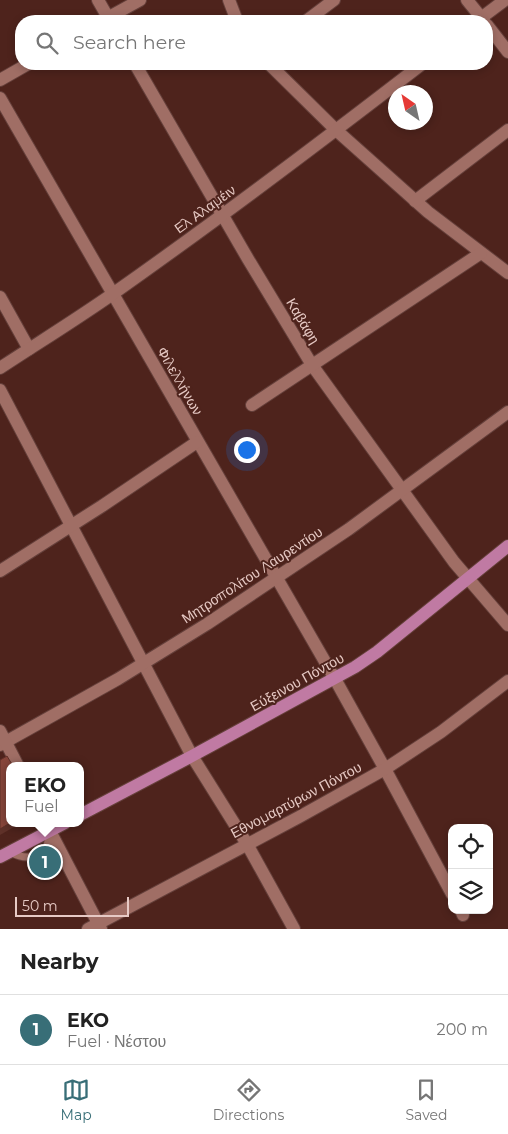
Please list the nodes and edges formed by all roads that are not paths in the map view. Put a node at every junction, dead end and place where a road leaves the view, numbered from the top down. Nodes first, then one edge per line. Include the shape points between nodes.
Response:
1 (98, 0) edge
2 (140, 0) edge
3 (229, 0) edge
4 (334, 0) edge
5 (467, 0) edge
6 (505, 0) edge
7 (105, 15) edge
8 (115, 15) edge
9 (235, 15) edge
10 (314, 15) edge
11 (478, 15) edge
12 (489, 15) edge
13 (493, 34) edge
14 (508, 52) edge
15 (18, 70) edge
16 (138, 70) edge
17 (275, 70) edge
18 (414, 70) edge
19 (0, 80) edge
20 (0, 98) edge
21 (336, 130) junction
22 (508, 130) edge
23 (415, 201) junction
24 (222, 215) junction
25 (481, 254) junction
26 (505, 266) edge
27 (113, 294) junction
28 (0, 297) edge
29 (29, 349) junction
30 (312, 366) junction
31 (0, 368) edge
32 (0, 390) edge
33 (252, 405) dead end
34 (508, 412) edge
35 (197, 442) junction
36 (402, 490) junction
37 (71, 526) junction
38 (508, 546) edge
39 (0, 571) edge
40 (276, 578) junction
41 (468, 578) junction
42 (508, 625) edge
43 (143, 664) junction
44 (335, 679) junction
45 (508, 681) edge
46 (2, 739) edge
47 (192, 756) junction
48 (16, 762) edge
49 (385, 769) junction
50 (84, 813) edge
51 (48, 827) edge
52 (246, 844) junction
53 (5, 855) edge
54 (448, 887) edge
55 (96, 927) edge
56 (294, 929) edge

1 - 7 street
2 - 8 street
3 - 9 street
4 - 10 street
5 - 11 street
6 - 12 street
13 - 14 street
15 - 19 street
16 - 24 street, Καβάφη
17 - 21 street
18 - 21 street, Ελ Αλαμέιν
20 - 27 street, Φιλελλήνων
21 - 23 street
21 - 24 street, Ελ Αλαμέιν
22 - 23 street
23 - 25 street
24 - 27 street, Ελ Αλαμέιν
24 - 30 street, Καβάφη
25 - 26 street
25 - 30 street
27 - 29 street, Ελ Αλαμέιν
27 - 35 street, Φιλελλήνων
28 - 29 street
29 - 31 street, Ελ Αλαμέιν
30 - 33 street
30 - 36 street, Καβάφη
32 - 37 street
34 - 36 street, Μητροπολίτου Λαυρεντίου
35 - 37 street
35 - 40 street, Φιλελλήνων
36 - 40 street, Μητροπολίτου Λαυρεντίου
36 - 41 street, Καβάφη
37 - 39 street
37 - 43 street
38 - 41 main road, Εύξεινου Πόντου
40 - 43 street, Μητροπολίτου Λαυρεντίου
40 - 44 street, Φιλελλήνων
41 - 42 street, Καβάφη
41 - 44 main road, Εύξεινου Πόντου via 372,656
43 - 46 street, Μητροπολίτου Λαυρεντίου
43 - 47 street
44 - 47 main road, Εύξεινου Πόντου
44 - 49 street, Φιλελλήνων
45 - 49 street, Εθνομαρτύρων Πόντου
46 - 48 street
47 - 50 main road, Εύξεινου Πόντου
47 - 52 street
49 - 52 street, Εθνομαρτύρων Πόντου
49 - 54 street, Φιλελλήνων
51 - 53 main road
51 - 55 street
52 - 55 street, Εθνομαρτύρων Πόντου
52 - 56 street

